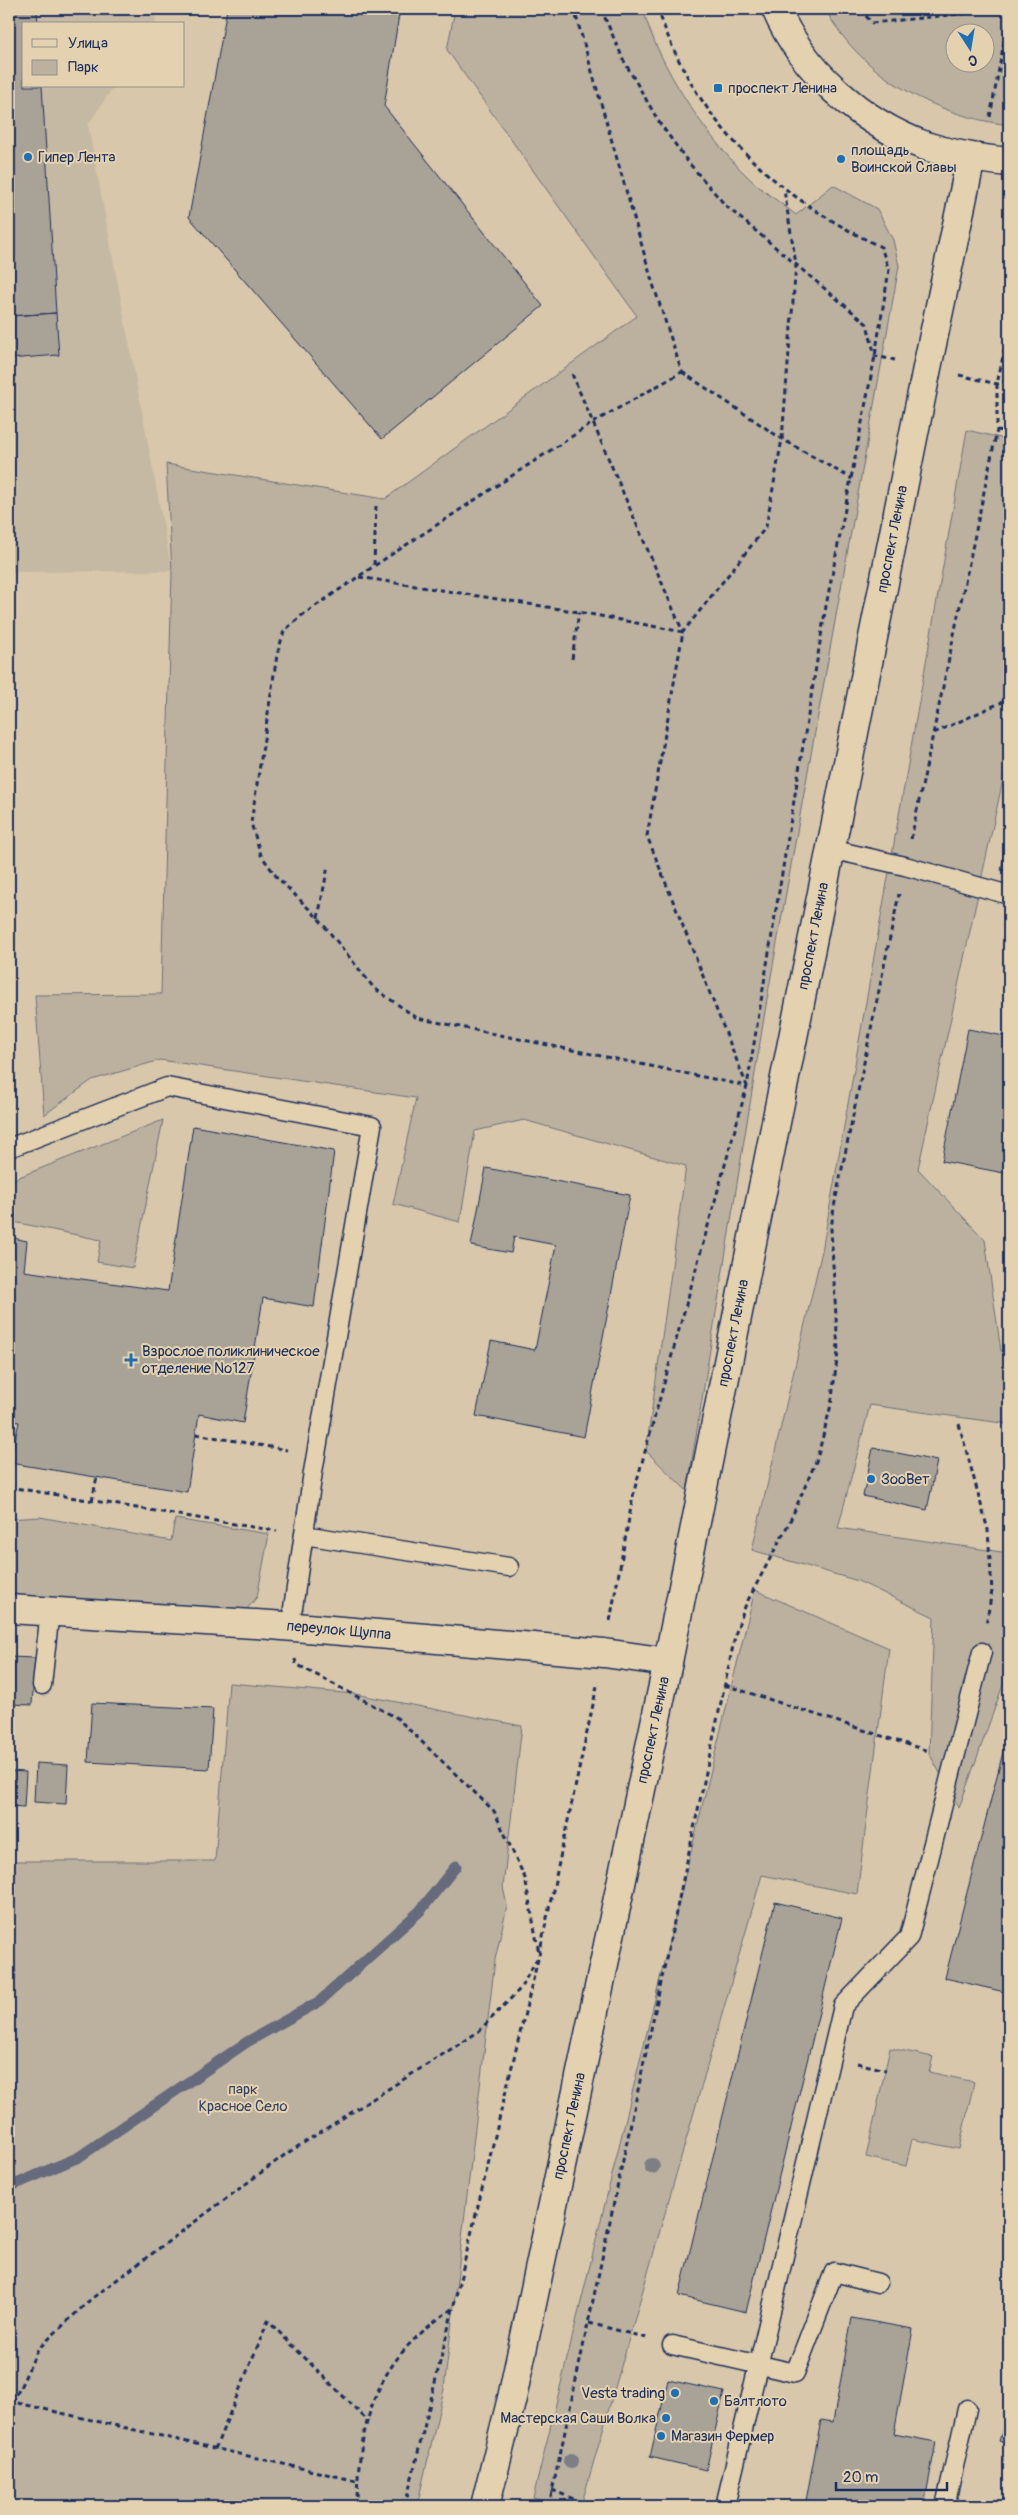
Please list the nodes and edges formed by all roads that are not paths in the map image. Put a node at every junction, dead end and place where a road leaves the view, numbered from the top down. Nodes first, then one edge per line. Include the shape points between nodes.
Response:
1 (776, 9) edge
2 (971, 158) junction
3 (1009, 162) edge
4 (830, 848) junction
5 (1009, 895) edge
6 (9, 1148) edge
7 (304, 1535) junction
8 (509, 1567) dead end
9 (9, 1609) edge
10 (50, 1610) junction
11 (290, 1617) junction
12 (982, 1652) road end
13 (668, 1662) junction
14 (42, 1685) dead end
15 (878, 2282) dead end
16 (672, 2345) road end
17 (757, 2364) junction
18 (967, 2409) dead end
19 (485, 2506) edge
20 (725, 2506) edge
21 (945, 2506) edge

1 - 2 main road via 807,60 840,95 880,124 924,145
2 - 3 main road
2 - 4 main road, проспект Ленина
4 - 5 lane
4 - 13 main road, проспект Ленина
6 - 7 lane via 167,1087 372,1126
7 - 8 lane
7 - 11 lane
9 - 10 main road, переулок Щуппа
10 - 11 main road, переулок Щуппа
10 - 14 lane
11 - 13 main road, переулок Щуппа
12 - 17 lane via 909,1937 843,2006
13 - 19 main road, проспект Ленина via 512,2398
15 - 17 lane via 834,2272 795,2374
16 - 17 lane
17 - 20 lane
18 - 21 lane

